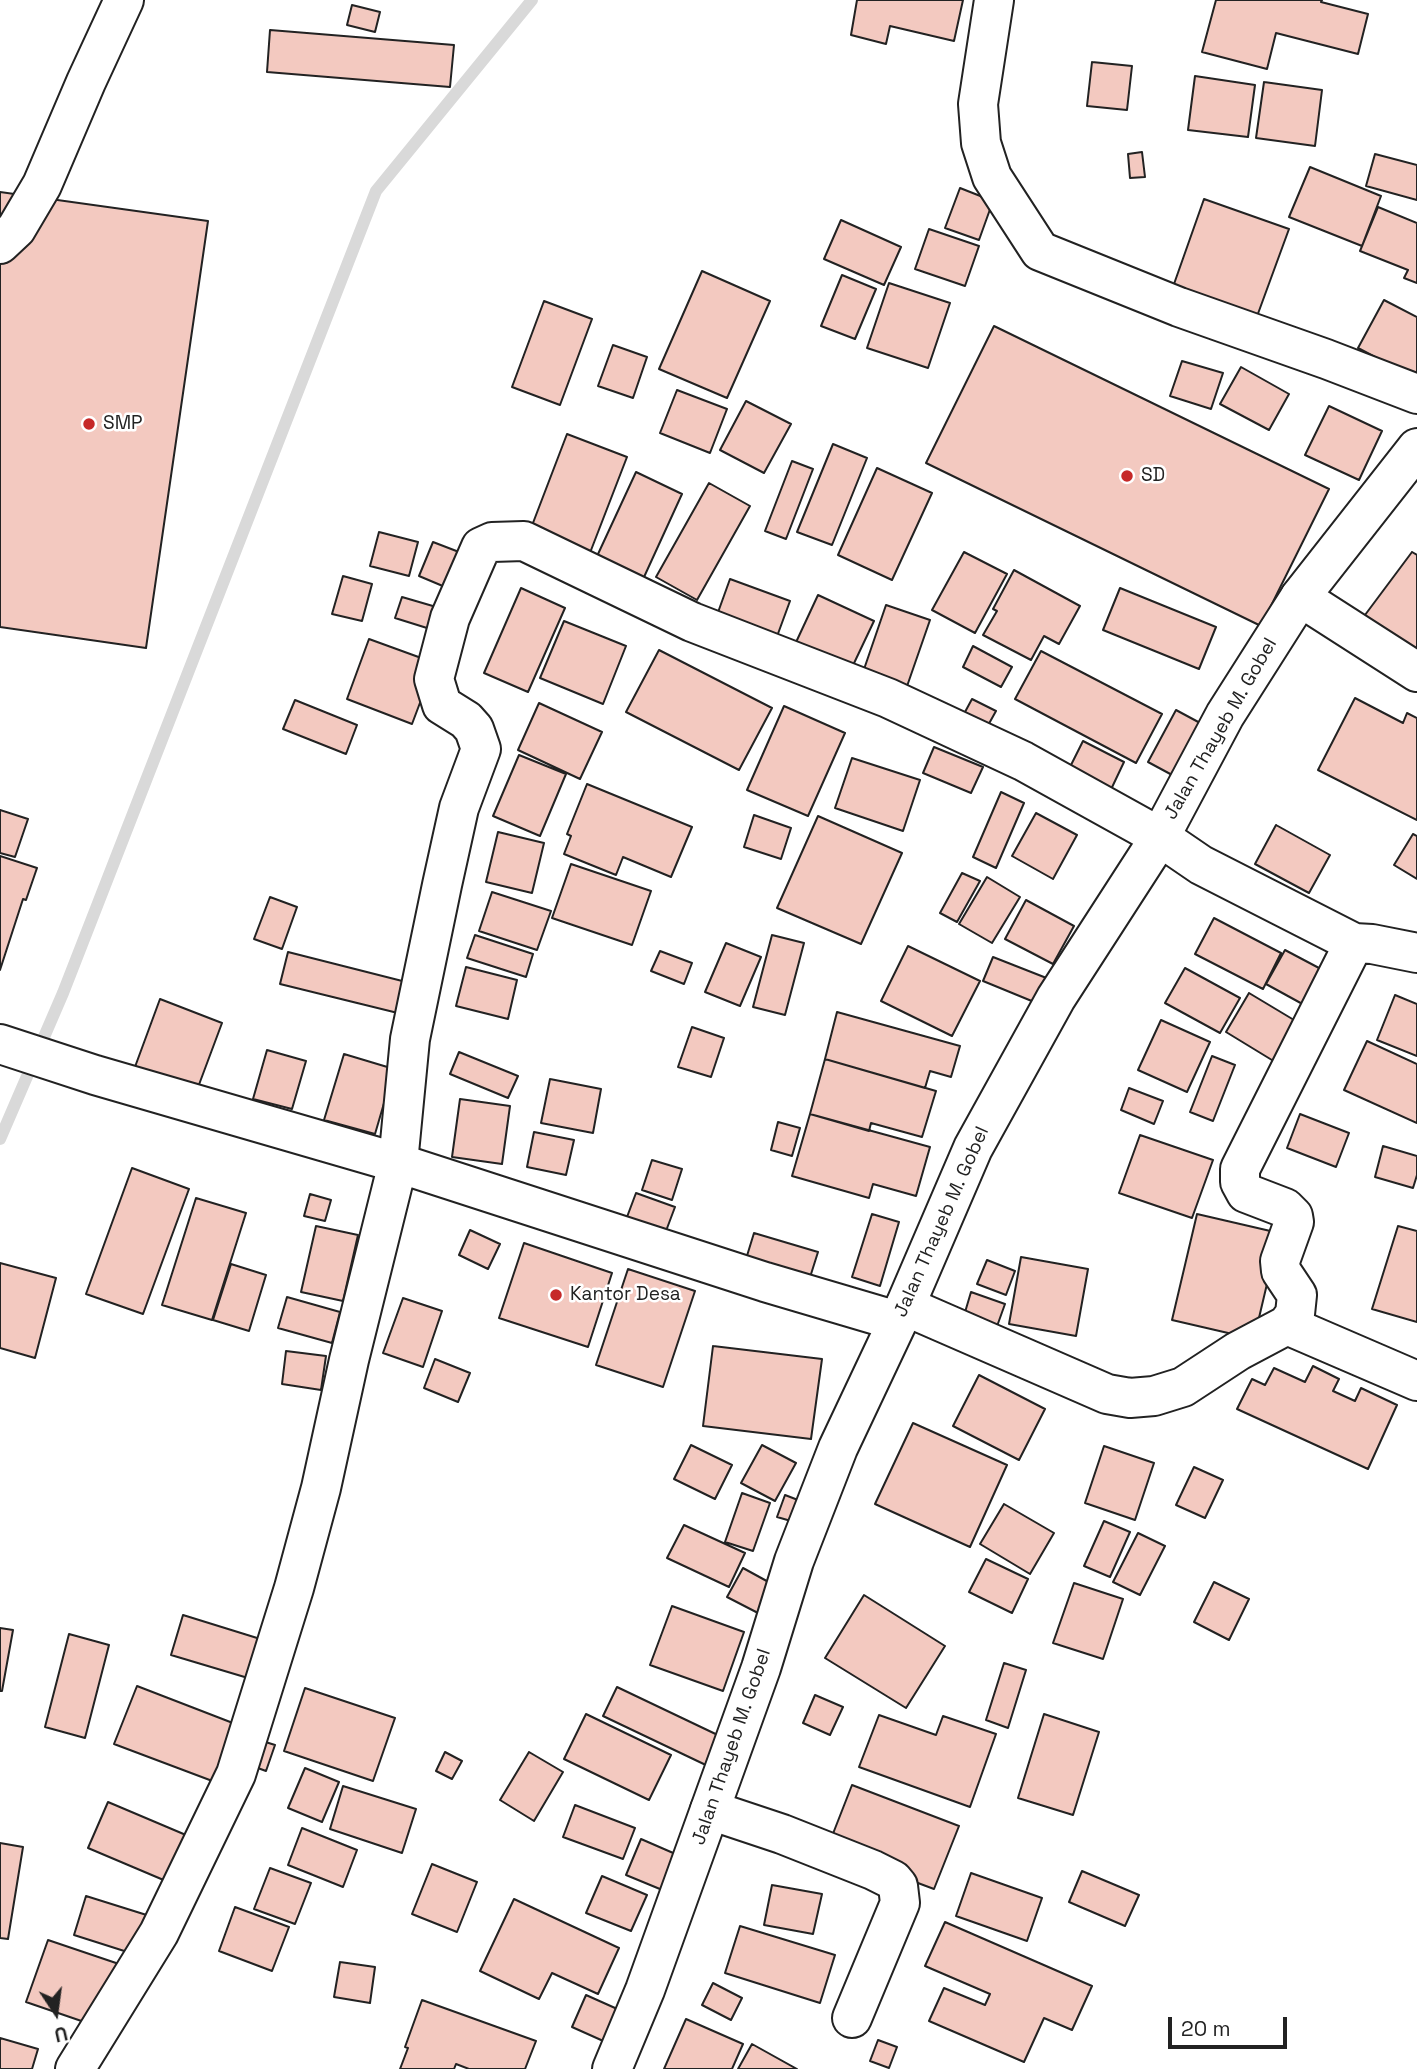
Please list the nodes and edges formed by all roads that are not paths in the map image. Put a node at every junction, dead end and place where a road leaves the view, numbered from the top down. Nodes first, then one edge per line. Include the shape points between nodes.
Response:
1 (124, 0) edge
2 (994, 0) edge
3 (0, 244) edge
4 (1417, 394) edge
5 (1417, 448) edge
6 (1300, 597) junction
7 (1417, 672) edge
8 (1160, 837) junction
9 (1354, 943) junction
10 (1417, 953) edge
11 (0, 1044) edge
12 (398, 1163) junction
13 (901, 1314) junction
14 (1287, 1325) junction
15 (1417, 1381) edge
16 (710, 1810) junction
17 (852, 2018) dead end
18 (75, 2069) edge
19 (612, 2069) edge

1 - 3 street via 42,185 16,229
2 - 4 street via 978,104 981,142 992,177 1040,251
5 - 6 street, Jalan Thayeb M. Gobel
6 - 7 street
6 - 8 street, Jalan Thayeb M. Gobel via 1225,715
8 - 9 street via 1212,870
8 - 12 street via 1023,761 888,698 692,622 524,541 492,542 481,547 450,618 434,679 442,705 474,729 481,749 459,808 410,1040
8 - 13 street, Jalan Thayeb M. Gobel via 1056,998 973,1148
9 - 10 street
9 - 14 street via 1240,1169 1240,1182 1247,1193 1285,1208 1293,1216 1280,1261 1297,1295 1295,1314
11 - 12 street
12 - 13 street via 765,1282
12 - 18 street via 294,1588 236,1774 159,1933
13 - 14 street via 1065,1373 1107,1394 1130,1398 1183,1387
13 - 16 street, Jalan Thayeb M. Gobel via 838,1448 794,1561
14 - 15 street
16 - 17 street via 873,1870 898,1886 900,1903
16 - 19 street, Jalan Thayeb M. Gobel

